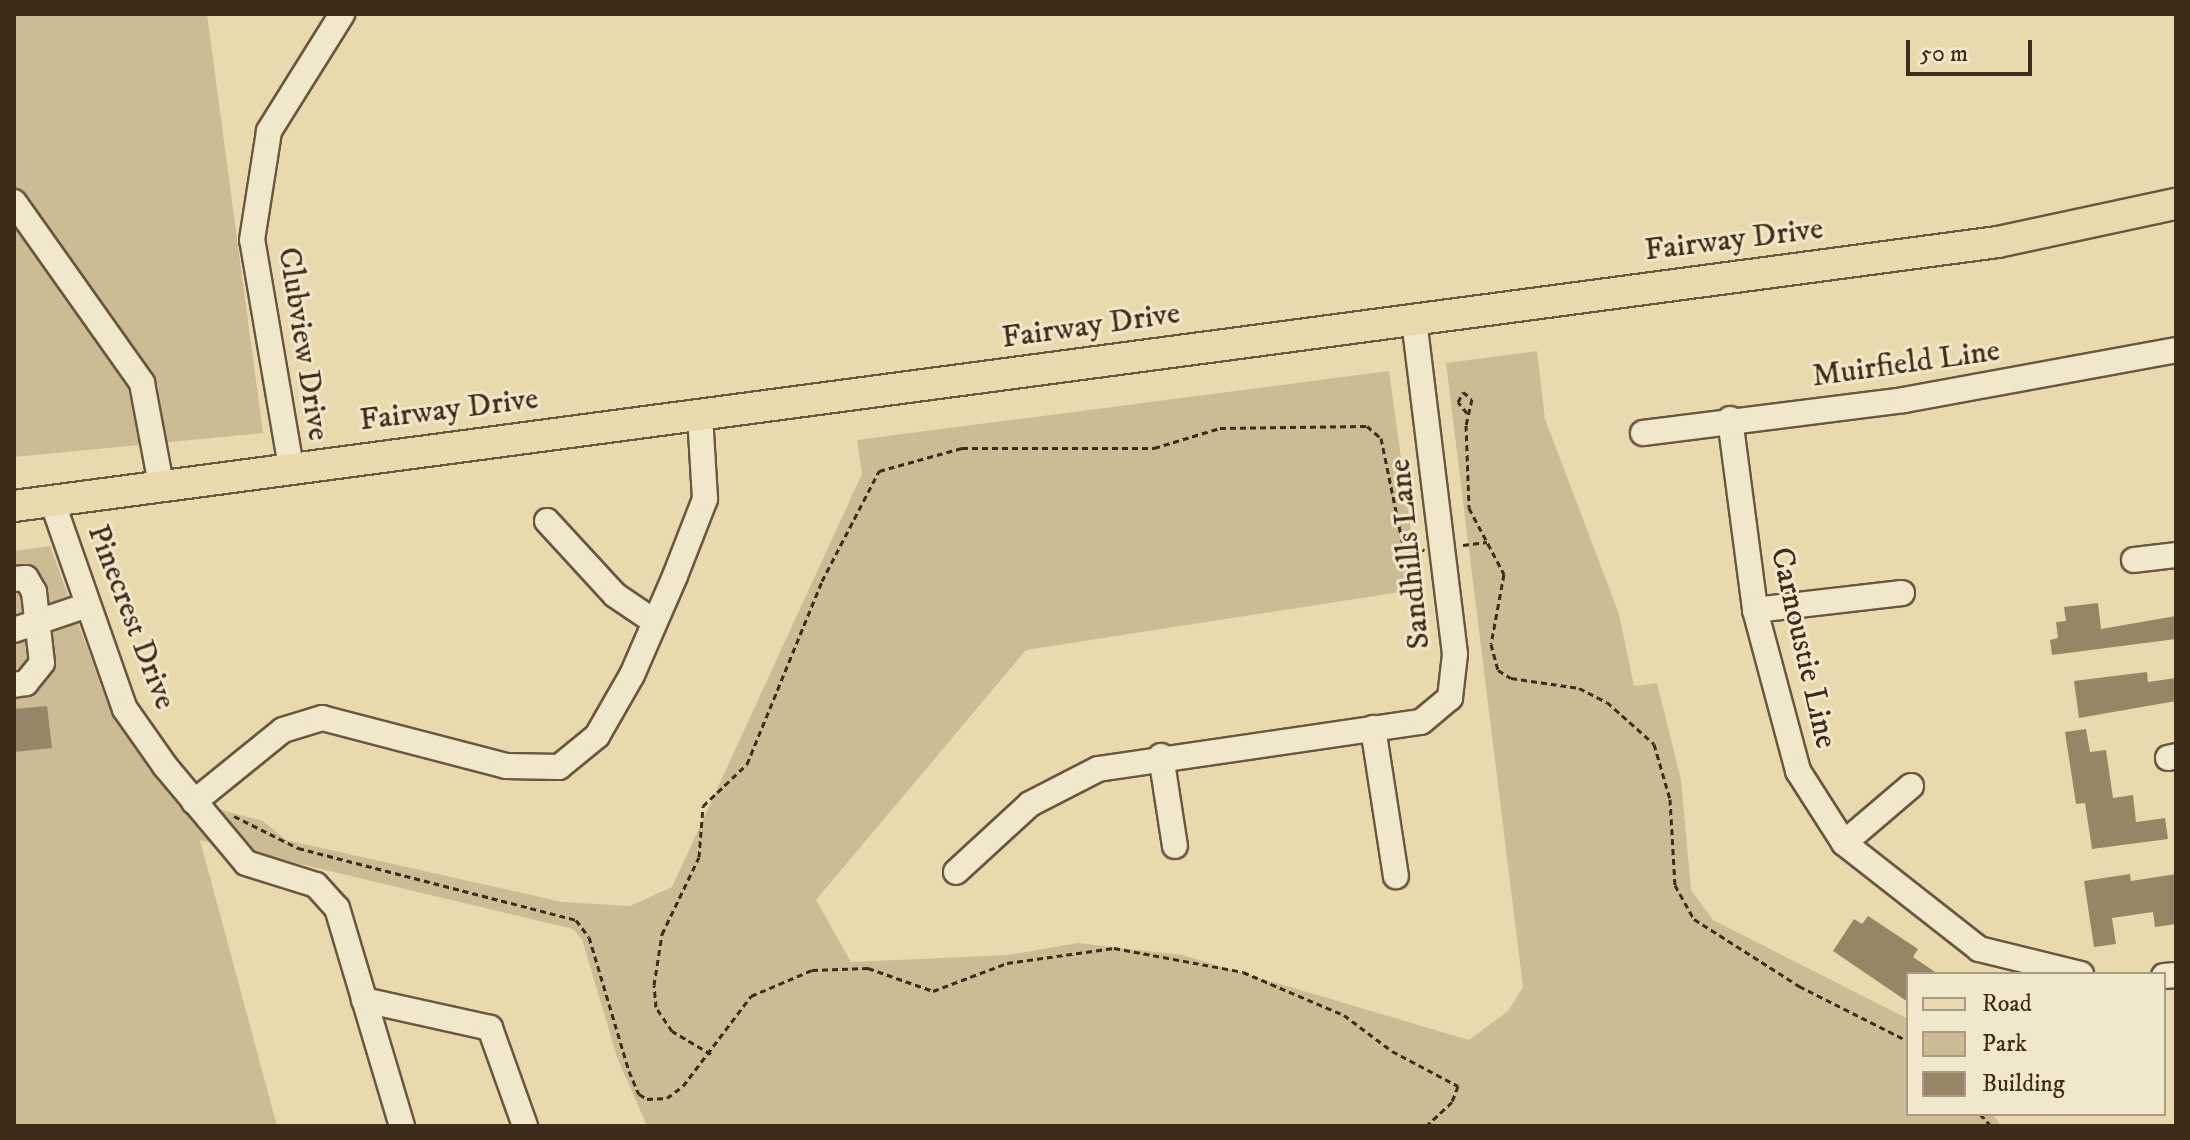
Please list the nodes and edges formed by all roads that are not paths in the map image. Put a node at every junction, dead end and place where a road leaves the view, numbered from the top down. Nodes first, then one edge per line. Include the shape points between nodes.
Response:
1 (342, 14) edge
2 (14, 202) edge
3 (2176, 204) edge
4 (1414, 318) junction
5 (2176, 350) edge
6 (700, 414) junction
7 (1730, 419) junction
8 (1643, 433) dead end
9 (291, 467) junction
10 (161, 485) junction
11 (52, 501) junction
12 (14, 506) edge
13 (547, 521) dead end
14 (2176, 555) edge
15 (2134, 560) dead end
16 (14, 579) edge
17 (1902, 593) dead end
18 (88, 605) junction
19 (1755, 610) junction
20 (655, 622) junction
21 (39, 626) junction
22 (14, 630) edge
23 (14, 685) edge
24 (1373, 728) junction
25 (1161, 756) junction
26 (1911, 786) dead end
27 (194, 802) junction
28 (1844, 843) junction
29 (1175, 846) dead end
30 (956, 872) dead end
31 (1396, 876) dead end
32 (2073, 972) edge
33 (364, 1000) junction
34 (402, 1126) edge
35 (525, 1126) edge

1 - 9 street, Clubview Drive via 269,131 252,240
2 - 10 street via 142,383
3 - 4 main road, Fairway Drive via 1998,242
4 - 6 main road, Fairway Drive
4 - 24 street, Sandhills Lane via 1455,654 1450,698 1421,722
5 - 7 street, Muirfield Line via 1904,400
6 - 9 main road, Fairway Drive
6 - 20 street via 705,499
7 - 8 street, Muirfield Line
7 - 19 street, Carnoustie Line
9 - 10 main road, Fairway Drive
10 - 11 main road, Fairway Drive
11 - 12 main road, Fairway Drive
11 - 18 street, Pinecrest Drive
13 - 20 street via 615,595
14 - 15 street
16 - 21 street via 26,578
17 - 19 street
18 - 21 street
18 - 27 street, Pinecrest Drive via 125,709
19 - 28 street, Carnoustie Line via 1798,771
20 - 27 street via 597,736 559,767 506,766 322,718 283,730
21 - 22 street
21 - 23 street via 42,663 26,683
24 - 25 street, Sandhills Lane
24 - 31 street
25 - 29 street
25 - 30 street, Sandhills Lane via 1098,769 1030,804
26 - 28 street
27 - 33 street, Pinecrest Drive via 246,863 329,894
28 - 32 street, Carnoustie Line via 1979,949
33 - 34 street
33 - 35 street via 490,1028

